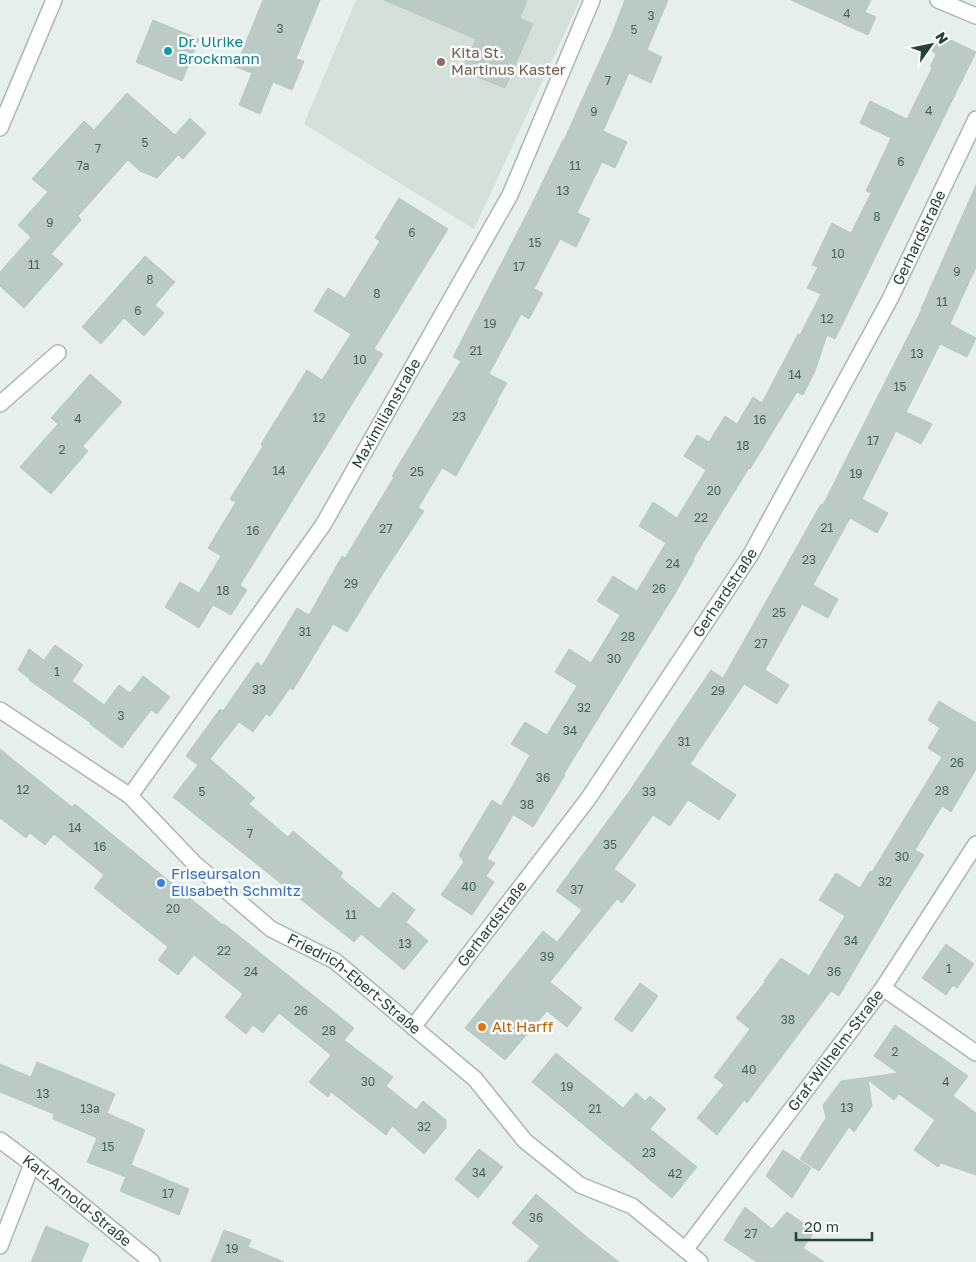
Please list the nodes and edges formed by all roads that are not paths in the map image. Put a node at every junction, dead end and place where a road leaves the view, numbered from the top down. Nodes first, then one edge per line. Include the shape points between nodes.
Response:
1 (54, 0) edge
2 (592, 0) edge
3 (938, 0) edge
4 (976, 16) edge
5 (976, 119) edge
6 (0, 128) edge
7 (58, 353) dead end
8 (0, 404) edge
9 (0, 710) edge
10 (130, 796) junction
11 (976, 844) edge
12 (883, 988) junction
13 (412, 1027) junction
14 (976, 1053) edge
15 (0, 1140) edge
16 (32, 1164) junction
17 (0, 1246) edge
18 (685, 1250) junction
19 (152, 1262) edge
20 (700, 1262) edge

1 - 6 street
2 - 10 street, Maximilianstraße via 510,195 324,525
3 - 4 street
5 - 13 street, Gerhardstraße via 890,299 751,554 588,799
7 - 8 street
9 - 10 street, Friedrich-Ebert-Straße
10 - 13 street, Friedrich-Ebert-Straße via 194,863 271,930 335,961
11 - 12 street, Graf-Wilhelm-Straße
12 - 14 street
12 - 18 street, Graf-Wilhelm-Straße
13 - 18 street, Friedrich-Ebert-Straße via 475,1079 525,1141 580,1185 632,1206
15 - 16 street, Karl-Arnold-Straße
16 - 17 street
16 - 19 street, Karl-Arnold-Straße
18 - 20 street, Friedrich-Ebert-Straße

